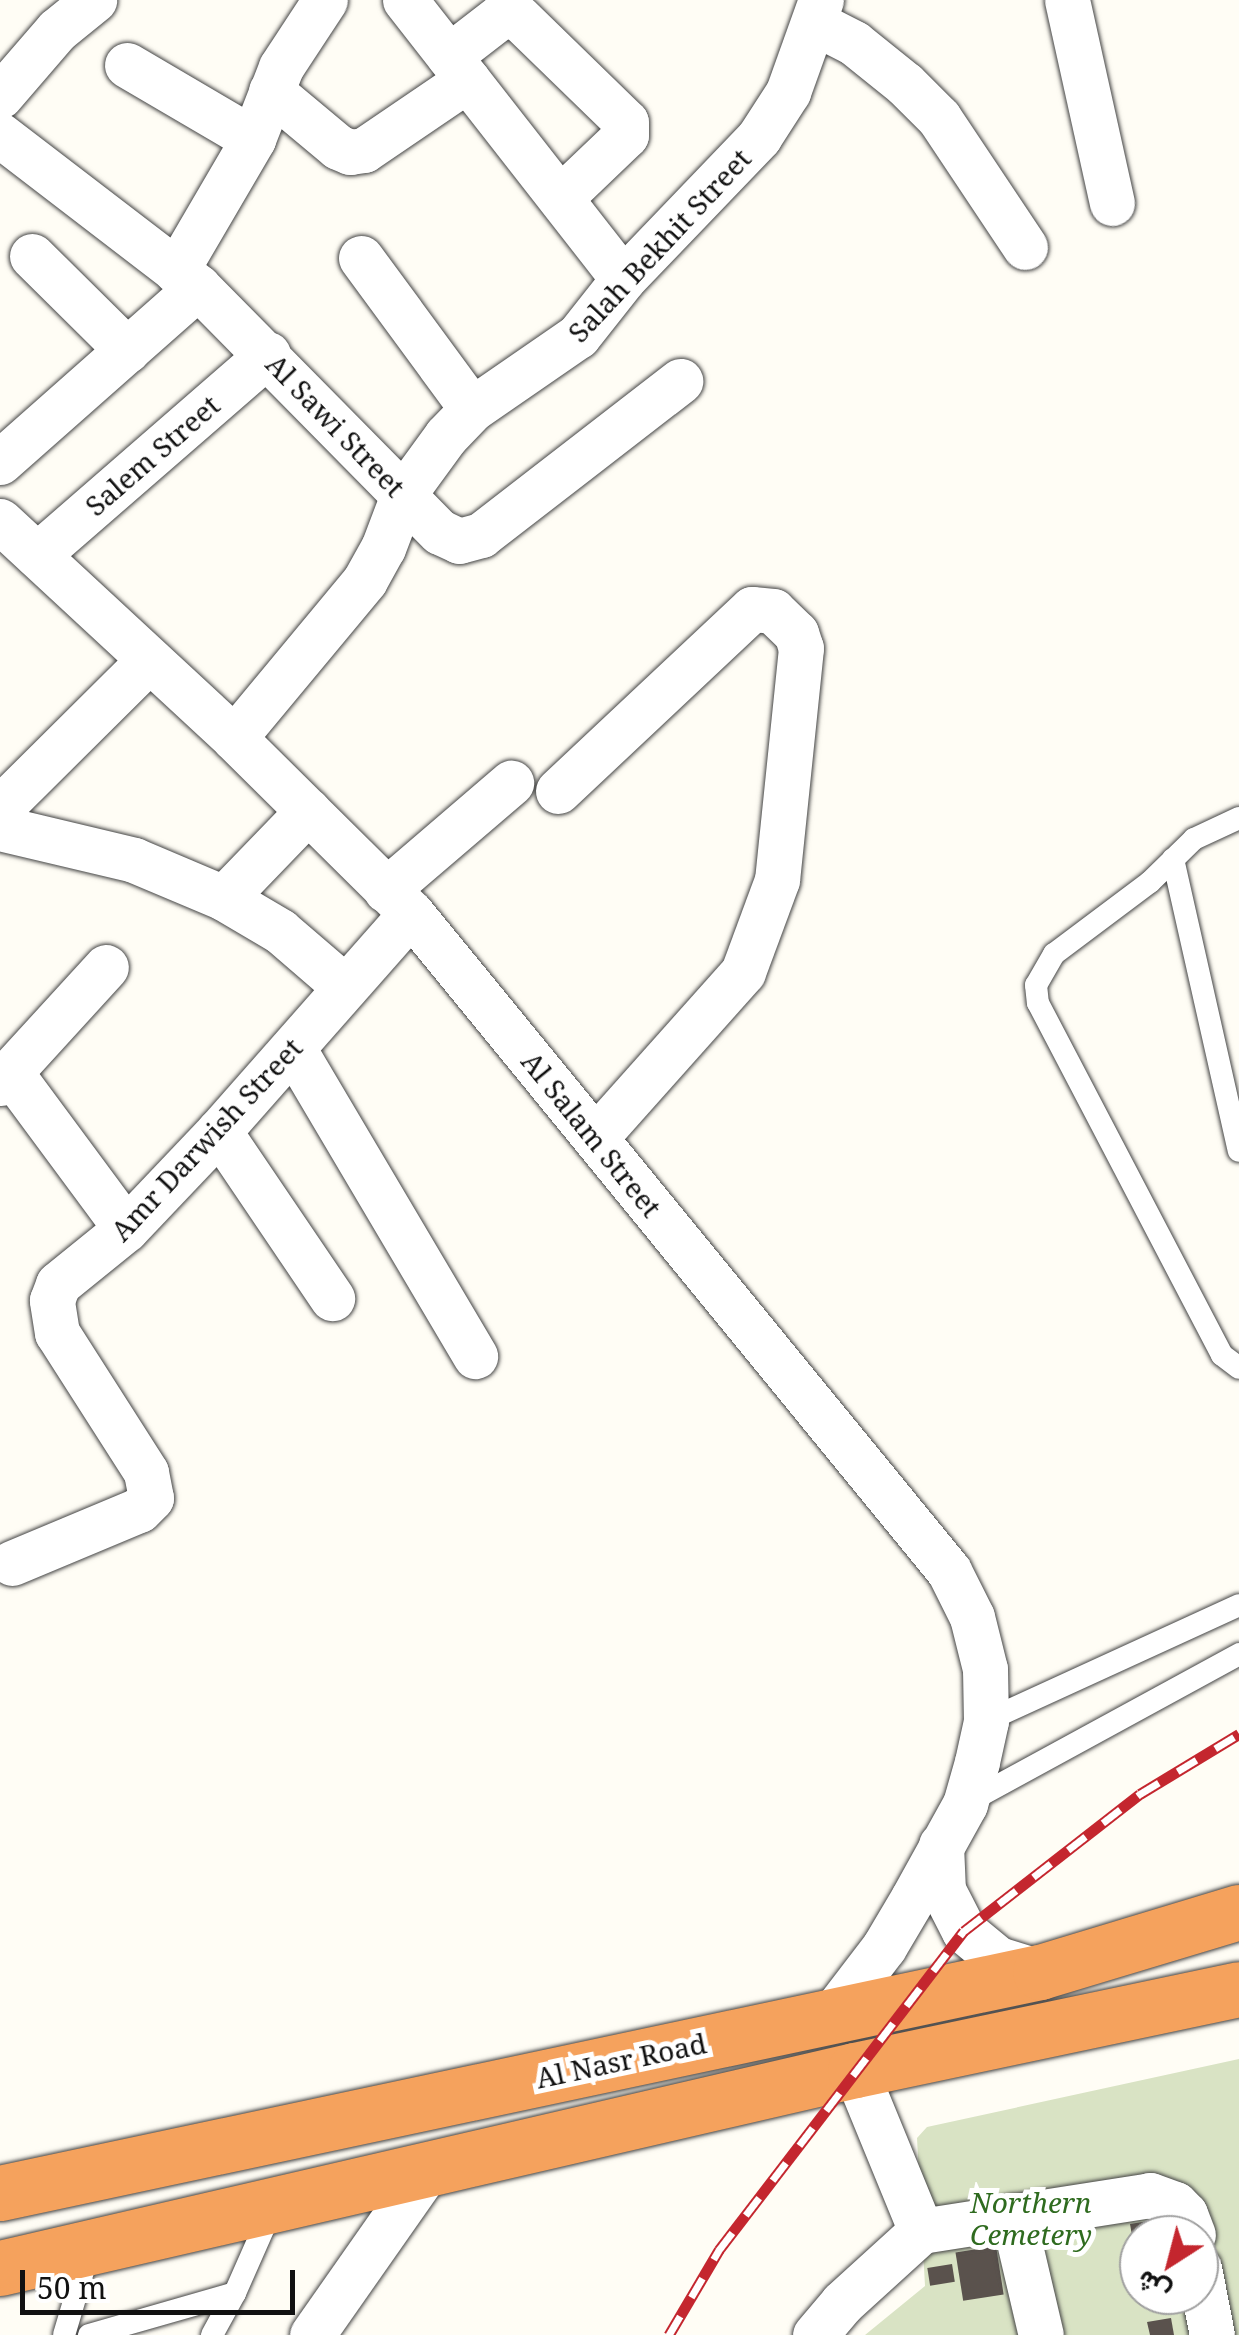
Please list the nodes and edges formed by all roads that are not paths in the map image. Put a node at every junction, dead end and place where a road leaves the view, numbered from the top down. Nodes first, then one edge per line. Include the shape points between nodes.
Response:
1 (94, 0) edge
2 (326, 0) edge
3 (405, 0) edge
4 (1067, 0) edge
5 (818, 12) edge
6 (127, 65) dead end
7 (458, 68) junction
8 (271, 91) junction
9 (0, 96) edge
10 (0, 135) edge
11 (254, 138) junction
12 (560, 198) junction
13 (1112, 203) dead end
14 (1025, 247) dead end
15 (361, 258) dead end
16 (14, 259) edge
17 (187, 279) junction
18 (624, 279) junction
19 (127, 350) junction
20 (268, 354) junction
21 (680, 381) dead end
22 (472, 409) junction
23 (0, 462) edge
24 (404, 495) junction
25 (0, 521) edge
26 (36, 556) junction
27 (149, 660) junction
28 (234, 738) junction
29 (511, 783) dead end
30 (558, 791) dead end
31 (0, 808) edge
32 (308, 811) junction
33 (1239, 818) edge
34 (0, 828) edge
35 (1174, 859) junction
36 (224, 898) junction
37 (398, 901) junction
38 (106, 967) dead end
39 (345, 986) junction
40 (293, 1048) junction
41 (5, 1077) edge
42 (220, 1131) junction
43 (595, 1138) junction
44 (1239, 1151) edge
45 (126, 1229) junction
46 (332, 1298) dead end
47 (475, 1356) dead end
48 (1239, 1368) edge
49 (12, 1563) dead end
50 (1239, 1604) edge
51 (1239, 1654) edge
52 (986, 1721) junction
53 (965, 1804) junction
54 (941, 1845) junction
55 (1239, 1912) edge
56 (1040, 1972) junction
57 (1239, 1990) edge
58 (832, 2015) junction
59 (855, 2070) junction
60 (426, 2172) junction
61 (0, 2193) edge
62 (273, 2207) junction
63 (1184, 2215) edge
64 (1014, 2216) junction
65 (921, 2230) junction
66 (90, 2248) junction
67 (0, 2268) edge
68 (235, 2293) junction
69 (64, 2335) edge
70 (88, 2335) edge
71 (212, 2335) edge
72 (312, 2335) edge
73 (815, 2335) edge
74 (1041, 2335) edge

1 - 9 street via 57,30
2 - 8 street
3 - 7 street
4 - 13 street
5 - 14 street via 928,107
5 - 18 street, Salah Bekhit Street via 788,92 760,137
6 - 11 street
7 - 8 street via 364,150 350,152
7 - 12 street
7 - 12 street via 502,15 519,18 626,122 626,135
8 - 11 street
10 - 17 street, Al Sawi Street
11 - 17 street
12 - 18 street
15 - 22 street
16 - 19 street
17 - 19 street
17 - 20 street, Al Sawi Street
18 - 22 street, Salah Bekhit Street via 578,336
19 - 23 street
20 - 24 street, Al Sawi Street
20 - 26 street, Salem Street
21 - 24 street, Al Sawi Street via 481,535 459,541 440,532
22 - 24 street, Salah Bekhit Street
24 - 28 street, Salah Bekhit Street via 365,580
25 - 26 street, Al Salam Street
26 - 27 street, Al Salam Street
27 - 28 street, Al Salam Street
27 - 31 street
28 - 32 street, Al Salam Street
29 - 37 street, Amr Darwish Street
30 - 43 street via 752,609 774,612 796,633 801,648 777,880 743,972
32 - 36 street
32 - 37 street, Al Salam Street
33 - 35 lane via 1194,839
34 - 36 street via 134,860
35 - 44 lane
35 - 48 lane via 1054,954 1036,985 1038,1002 1222,1355
36 - 39 street via 280,931
37 - 39 street, Amr Darwish Street
37 - 43 street, Al Salam Street
38 - 41 street
39 - 40 street, Amr Darwish Street
40 - 42 street, Amr Darwish Street
40 - 47 street
41 - 45 street
42 - 45 street, Amr Darwish Street
42 - 46 street
43 - 52 street, Al Salam Street via 949,1570 977,1634
45 - 49 street, Amr Darwish Street via 58,1284 52,1317 146,1472 151,1498 139,1510
50 - 52 lane
51 - 53 lane
52 - 53 street, Al Salam Street
53 - 54 street, Al Salam Street
54 - 56 street via 943,1890 964,1931 998,1959
54 - 58 street, Al Salam Street via 884,1947
55 - 56 highway, Al Nasr Road
56 - 58 highway, Al Nasr Road
57 - 59 highway
58 - 61 highway, Al Nasr Road
59 - 60 highway
59 - 65 street
60 - 62 highway
60 - 72 street
62 - 66 highway
62 - 68 lane
63 - 64 street via 1150,2195
64 - 65 street
64 - 74 street
65 - 73 street
66 - 67 highway
66 - 69 lane
68 - 70 lane
68 - 71 lane

